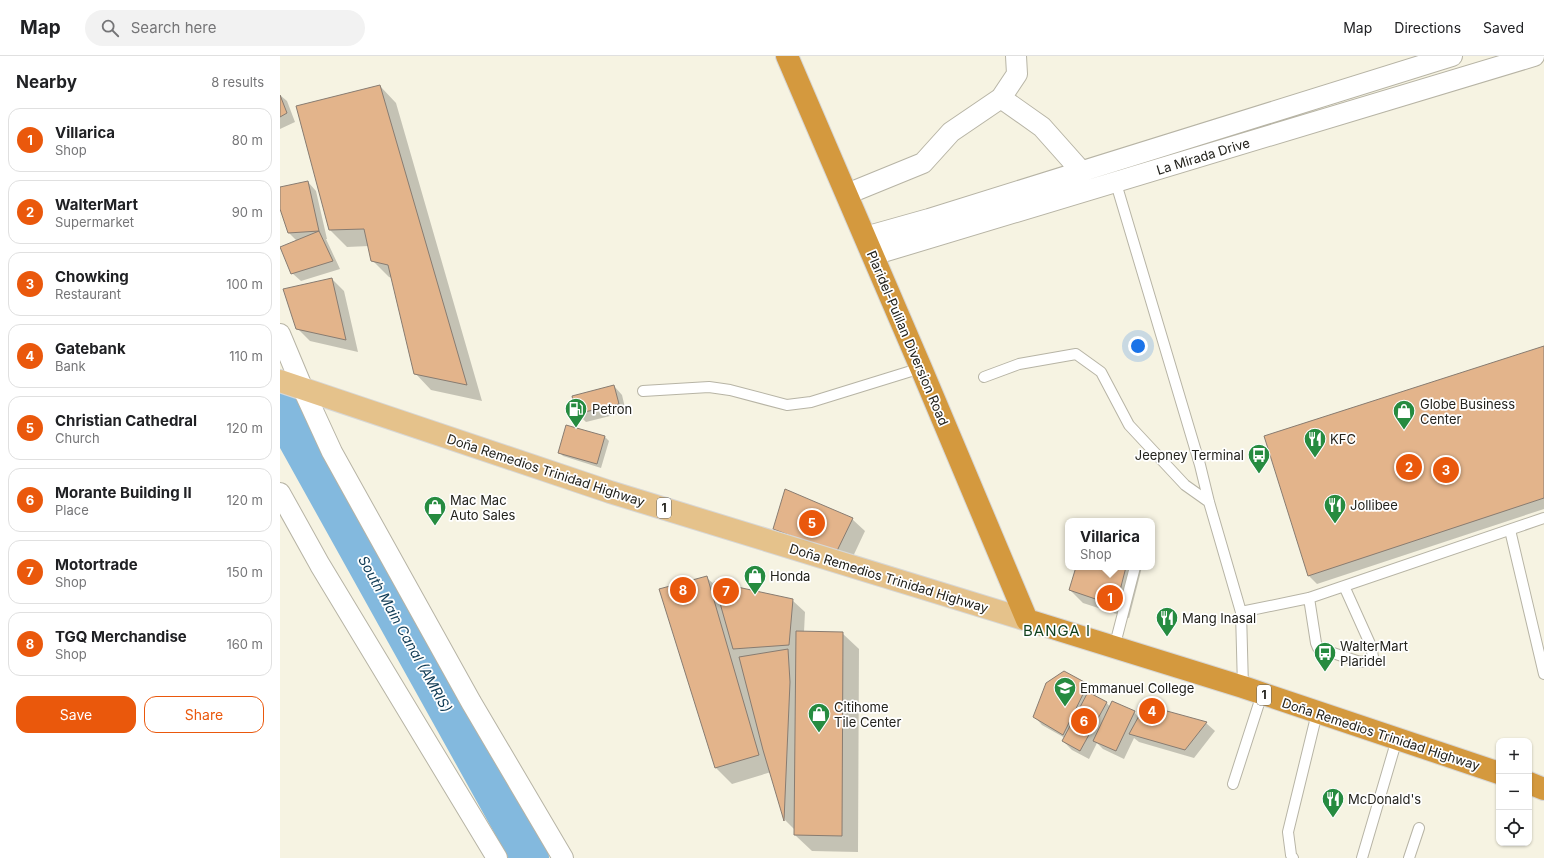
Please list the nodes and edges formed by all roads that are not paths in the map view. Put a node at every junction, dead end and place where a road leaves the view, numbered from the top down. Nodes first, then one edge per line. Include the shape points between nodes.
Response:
1 (787, 56) edge
2 (1016, 56) edge
3 (1452, 56) edge
4 (1534, 56) edge
5 (1001, 98) junction
6 (1109, 163) junction
7 (1082, 172) junction
8 (1116, 182) junction
9 (847, 194) junction
10 (931, 228) junction
11 (869, 246) junction
12 (280, 334) edge
13 (921, 368) junction
14 (984, 376) dead end
15 (292, 385) edge
16 (643, 391) dead end
17 (280, 493) edge
18 (1209, 502) junction
19 (1544, 518) edge
20 (1510, 530) junction
21 (1134, 570) edge
22 (1344, 586) junction
23 (1309, 598) junction
24 (1241, 612) junction
25 (1027, 620) junction
26 (1114, 648) junction
27 (1544, 674) edge
28 (1253, 691) junction
29 (1317, 713) junction
30 (1397, 739) junction
31 (1496, 772) edge
32 (1233, 784) dead end
33 (1532, 784) edge
34 (1544, 789) edge
35 (1419, 828) dead end
36 (496, 858) edge
37 (563, 858) edge
38 (1293, 858) edge
39 (1362, 858) edge
40 (1409, 858) edge

1 - 9 highway, Plaridel-Pulilan Diversion Road
2 - 5 street via 1017,74
3 - 6 street, La Mirada Drive
4 - 8 street, La Mirada Drive
5 - 7 street via 1042,126
5 - 9 street via 950,132 923,163
6 - 7 street, La Mirada Drive
6 - 8 lane
7 - 10 street, La Mirada Drive
8 - 10 street, La Mirada Drive
8 - 18 lane
9 - 11 highway, Plaridel-Pulilan Diversion Road
10 - 11 street, La Mirada Drive
11 - 13 highway, Plaridel-Pulilan Diversion Road
12 - 15 street
13 - 16 lane via 811,402 787,405 709,387
13 - 25 highway, Plaridel-Pulilan Diversion Road
14 - 18 lane via 1019,364 1076,354 1101,372 1129,425 1185,485
15 - 25 main road, Doña Remedios Trinidad Highway / 1 via 610,492
15 - 37 street via 332,452 470,702
17 - 36 street via 324,572
18 - 24 lane
19 - 20 lane
20 - 22 lane
20 - 27 lane
21 - 26 lane
22 - 23 lane
22 - 23 lane via 1371,646 1373,657 1367,661 1360,662 1318,648
23 - 24 lane
24 - 28 lane
25 - 26 highway, Doña Remedios Trinidad Highway / 1
26 - 28 highway, Doña Remedios Trinidad Highway / 1
28 - 29 highway, Doña Remedios Trinidad Highway / 1
28 - 32 lane
29 - 30 highway, Doña Remedios Trinidad Highway / 1
29 - 38 lane via 1288,832
30 - 31 highway, Doña Remedios Trinidad Highway / 1
30 - 39 lane
33 - 34 highway
35 - 40 lane

